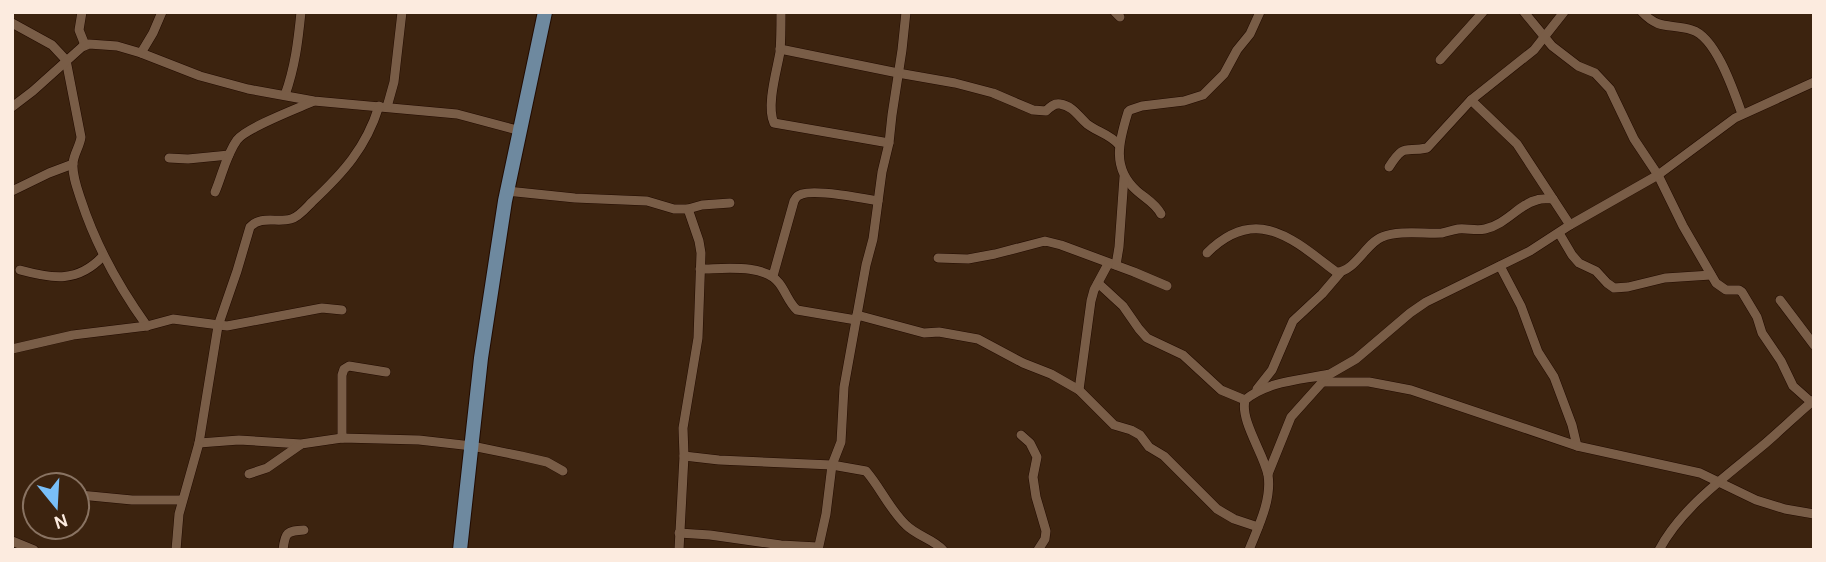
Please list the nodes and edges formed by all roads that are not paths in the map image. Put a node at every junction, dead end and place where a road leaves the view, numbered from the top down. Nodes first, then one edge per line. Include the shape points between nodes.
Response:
1 (82, 12) edge
2 (162, 12) edge
3 (301, 12) edge
4 (402, 12) edge
5 (545, 12) edge
6 (781, 12) edge
7 (906, 12) edge
8 (1260, 12) edge
9 (1483, 12) edge
10 (1524, 12) edge
11 (1564, 12) edge
12 (1642, 12) edge
13 (12, 23) edge
14 (1543, 38) junction
15 (85, 46) junction
16 (780, 49) junction
17 (141, 52) junction
18 (66, 60) junction
19 (1440, 60) dead end
20 (898, 74) junction
21 (1814, 82) edge
22 (285, 95) junction
23 (1471, 100) junction
24 (314, 101) junction
25 (12, 107) edge
26 (383, 107) junction
27 (1742, 114) junction
28 (521, 131) junction
29 (890, 143) junction
30 (1119, 145) junction
31 (229, 155) junction
32 (169, 158) dead end
33 (73, 164) junction
34 (1389, 167) dead end
35 (1658, 175) junction
36 (1124, 177) junction
37 (12, 191) edge
38 (508, 191) junction
39 (215, 192) dead end
40 (1553, 199) junction
41 (878, 201) junction
42 (730, 203) dead end
43 (688, 209) junction
44 (1161, 214) dead end
45 (1570, 225) junction
46 (1559, 233) junction
47 (1207, 253) dead end
48 (103, 256) junction
49 (938, 258) dead end
50 (1112, 264) junction
51 (1500, 266) junction
52 (700, 269) junction
53 (20, 270) dead end
54 (1340, 273) junction
55 (1711, 275) junction
56 (773, 276) junction
57 (1098, 284) junction
58 (1167, 286) dead end
59 (1780, 300) dead end
60 (342, 310) dead end
61 (856, 317) junction
62 (147, 326) junction
63 (218, 326) junction
64 (1814, 345) edge
65 (12, 349) edge
66 (386, 372) dead end
67 (1327, 378) junction
68 (1079, 390) junction
69 (1255, 392) junction
70 (1245, 400) junction
71 (1812, 401) edge
72 (1021, 435) dead end
73 (342, 438) junction
74 (199, 443) junction
75 (301, 444) junction
76 (472, 446) junction
77 (1577, 446) junction
78 (684, 456) junction
79 (832, 465) junction
80 (563, 471) dead end
81 (249, 474) dead end
82 (1268, 474) junction
83 (1718, 482) junction
84 (91, 496) edge
85 (182, 500) junction
86 (1814, 514) edge
87 (1258, 527) junction
88 (304, 530) dead end
89 (679, 533) junction
90 (12, 541) edge
91 (818, 548) edge
92 (34, 550) edge
93 (176, 550) edge
94 (284, 550) edge
95 (460, 550) edge
96 (679, 550) edge
97 (943, 550) edge
98 (1038, 550) edge
99 (1249, 550) edge
100 (1659, 550) edge

1 - 15 street via 79,30
2 - 17 street
3 - 22 street via 297,55
4 - 26 street via 398,57
5 - 28 main road
6 - 16 street
7 - 20 street
8 - 30 street via 1250,34 1211,88 1195,98 1130,110
9 - 19 street
10 - 14 street
11 - 14 street
12 - 27 street via 1654,23 1693,30 1707,40
13 - 18 street via 51,45
14 - 23 street
14 - 35 street via 1568,60 1595,73 1610,89
15 - 17 street
15 - 18 street
16 - 20 street
16 - 29 street via 772,90 774,123
17 - 22 street via 200,76
18 - 25 street
18 - 33 street via 81,137
20 - 29 street
20 - 30 street via 975,88 1040,111 1060,104
21 - 27 street
22 - 24 street
23 - 34 street via 1427,148 1404,150
23 - 40 street via 1517,144
24 - 26 street
24 - 31 street via 238,138
26 - 28 street via 457,114
26 - 63 street via 358,153 303,211 293,219 262,220 250,227
27 - 35 street
28 - 38 main road
29 - 41 street
30 - 36 street
31 - 32 street
31 - 39 street
33 - 37 street
33 - 48 street
35 - 45 street
35 - 55 street
36 - 44 street
36 - 50 street via 1119,247
38 - 43 street via 647,201
38 - 76 main road
40 - 45 street
40 - 54 street via 1532,201 1484,229 1382,236
41 - 56 street via 832,194 798,195
41 - 61 street
42 - 43 street
43 - 52 street via 699,241
45 - 46 street
46 - 51 street
46 - 55 street via 1579,263 1597,271 1614,288
47 - 54 street via 1236,232 1258,228 1278,232
48 - 53 street via 84,272 59,278
48 - 62 street
49 - 50 street via 968,259 1045,241
50 - 57 street
50 - 58 street
51 - 67 street via 1426,302
51 - 77 street via 1554,377
52 - 56 street via 759,271
52 - 78 street via 698,338 683,428
54 - 69 street via 1293,321 1272,370
55 - 71 street via 1722,288 1742,292 1793,386
56 - 61 street via 797,310
57 - 68 street via 1091,301
57 - 70 street via 1123,306 1147,338 1183,355 1221,390
59 - 64 street
60 - 63 street via 322,308
61 - 68 street via 924,333 978,339
61 - 79 street via 844,387 843,432
62 - 63 street via 178,319
62 - 65 street via 73,334
63 - 74 street
66 - 73 street via 344,369
67 - 69 street
67 - 77 street via 1411,390
67 - 82 street via 1291,417
68 - 87 street via 1114,425 1140,435 1217,509
69 - 70 street
70 - 82 street via 1244,409
71 - 83 street
72 - 98 street via 1037,457 1033,477 1046,531
73 - 75 street
73 - 76 street
74 - 75 street
74 - 85 street
75 - 81 street via 267,468
76 - 80 street via 547,462
76 - 95 main road
77 - 83 street via 1700,473
78 - 79 street
78 - 89 street
79 - 91 street
79 - 97 street via 868,473 903,523
82 - 87 street
83 - 86 street via 1756,500
83 - 100 street via 1681,518
84 - 85 street
85 - 93 street
87 - 99 street
88 - 94 street via 286,535
89 - 91 street
89 - 96 street
90 - 92 street

